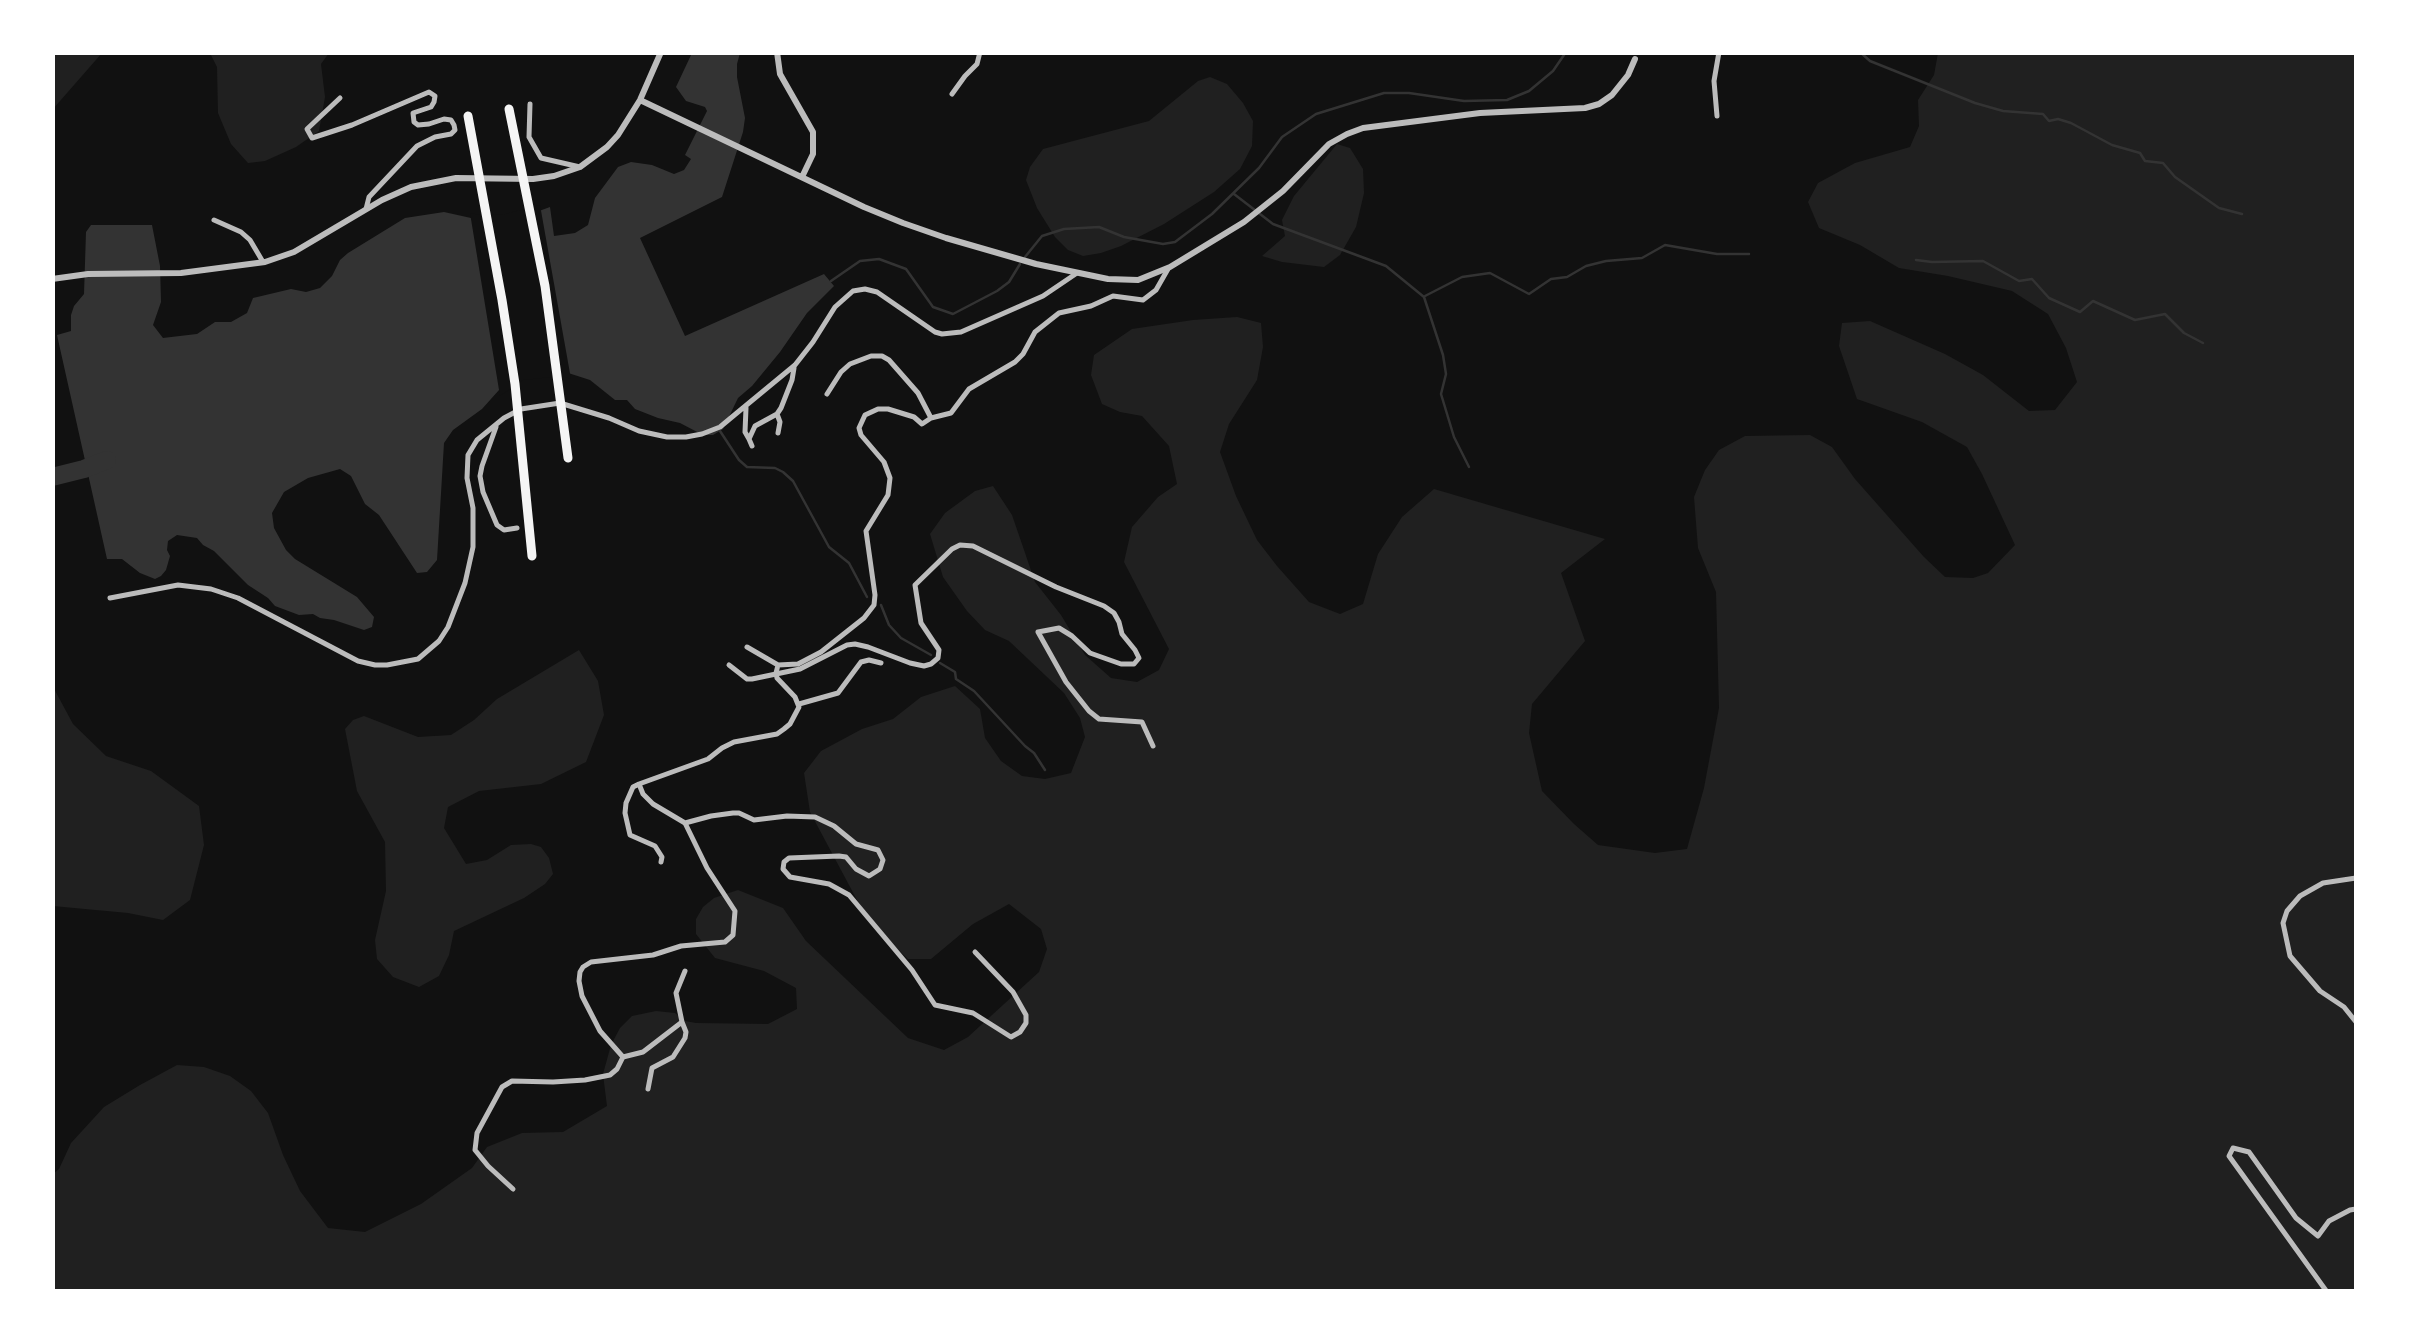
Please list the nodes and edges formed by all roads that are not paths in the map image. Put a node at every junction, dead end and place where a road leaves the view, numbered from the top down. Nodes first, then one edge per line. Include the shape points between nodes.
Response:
1 (661, 52) edge
2 (777, 52) edge
3 (980, 52) edge
4 (1719, 52) edge
5 (1637, 56) edge
6 (952, 94) dead end
7 (340, 98) dead end
8 (640, 100) junction
9 (530, 104) dead end
10 (509, 108) dead end
11 (468, 116) dead end
12 (1716, 116) dead end
13 (580, 167) junction
14 (802, 177) junction
15 (366, 210) junction
16 (214, 220) dead end
17 (263, 263) junction
18 (1170, 266) junction
19 (1077, 274) junction
20 (52, 279) edge
21 (795, 365) junction
22 (826, 394) dead end
23 (746, 406) junction
24 (777, 414) junction
25 (932, 418) junction
26 (496, 424) junction
27 (778, 433) dead end
28 (568, 458) dead end
29 (516, 528) dead end
30 (532, 556) dead end
31 (110, 598) dead end
32 (747, 647) dead end
33 (881, 663) dead end
34 (729, 665) dead end
35 (778, 665) junction
36 (776, 674) junction
37 (799, 704) junction
38 (1153, 746) dead end
39 (639, 784) junction
40 (685, 824) junction
41 (661, 862) dead end
42 (2356, 878) edge
43 (975, 952) dead end
44 (685, 971) dead end
45 (682, 1022) junction
46 (2356, 1022) edge
47 (622, 1057) junction
48 (648, 1089) dead end
49 (513, 1189) dead end
50 (2356, 1209) edge
51 (2327, 1292) edge

1 - 8 street
2 - 14 street via 780,74 812,132 813,154
3 - 6 street
4 - 12 street
5 - 18 street via 1612,95 1585,108 1480,113 1347,134 1250,218
7 - 15 street via 308,128 312,138 429,92 434,102 413,113 414,122 444,119 454,125 451,134 417,146 369,197
8 - 13 street via 618,135
8 - 14 street
9 - 13 street via 530,137 540,158
10 - 28 highway
11 - 30 highway via 502,300
13 - 15 street via 533,179 429,182
14 - 19 street via 902,223
15 - 17 street
16 - 17 street via 242,232
17 - 20 street
18 - 19 street via 1138,280
18 - 25 street via 1143,300 1113,296 1059,313 1034,332 1015,362 969,389 951,413
19 - 21 street via 1043,296 942,334 877,292 854,291
21 - 23 street
21 - 24 street
22 - 25 street via 850,364 882,356
23 - 24 street via 750,442 755,426
23 - 26 street via 720,427 686,437 639,431 560,403 521,410
24 - 27 street
25 - 35 street via 922,424 888,409 862,418 860,435 890,478 888,495 866,531 874,604 821,652
26 - 29 street via 482,466 482,492 497,525
26 - 31 street via 468,455 473,547 456,611 418,658 387,665 358,660 211,589 178,585
32 - 35 street
33 - 37 street via 861,662 838,694
34 - 36 street via 747,679
35 - 36 street
36 - 37 street
36 - 38 street via 810,666 847,645 924,666 936,661 915,586 952,549 973,546 1114,613 1136,650 1134,664 1090,653 1059,628 1038,632 1089,711 1142,722
37 - 39 street via 777,734 734,742 708,759
39 - 40 street via 653,804
39 - 41 street via 626,803 630,835 656,846
40 - 43 street via 733,813 754,820 815,817 878,850 880,869 869,876 840,856 788,858 783,869 848,895 935,1005 973,1013 1011,1038 1026,1015
40 - 47 street via 736,912 736,928 725,942 583,966 579,981 589,1010
42 - 46 street via 2323,883 2300,896 2284,923 2290,956
44 - 45 street via 676,993
45 - 47 street via 643,1052
45 - 48 street via 685,1038 674,1056 652,1068
47 - 49 street via 610,1074 502,1087 476,1133 475,1150
50 - 51 street via 2329,1221 2318,1236 2296,1218 2249,1152 2233,1148 2229,1156

